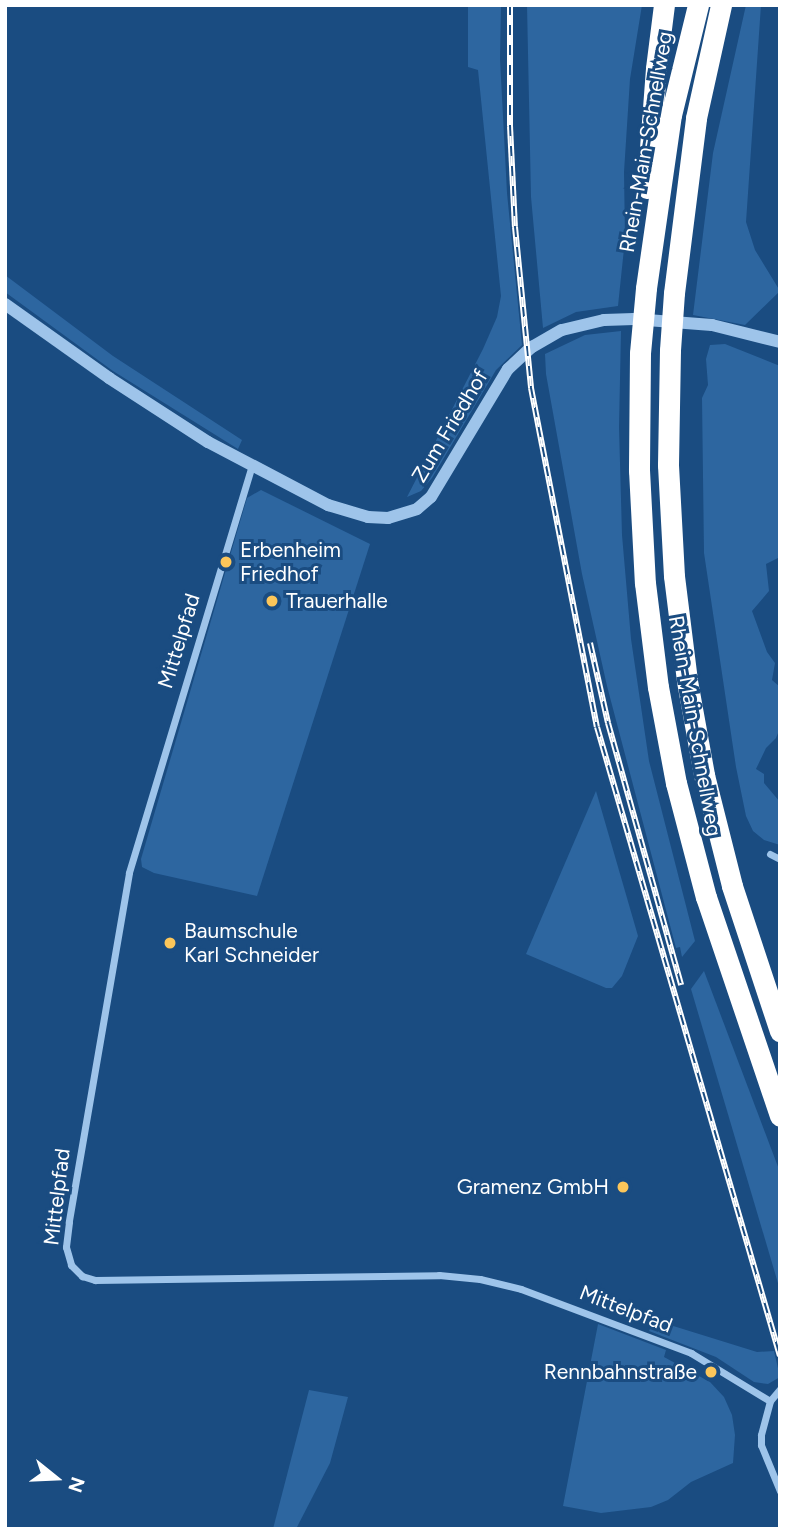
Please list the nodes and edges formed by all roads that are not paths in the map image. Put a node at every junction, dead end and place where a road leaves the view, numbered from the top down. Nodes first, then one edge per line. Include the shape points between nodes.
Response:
1 (664, 5) edge
2 (698, 5) edge
3 (723, 5) edge
4 (646, 288) junction
5 (5, 304) edge
6 (764, 340) junction
7 (780, 342) edge
8 (780, 349) edge
9 (252, 465) junction
10 (769, 854) dead end
11 (780, 859) edge
12 (780, 1031) edge
13 (780, 1116) edge
14 (780, 1389) edge
15 (770, 1401) junction
16 (780, 1491) edge

1 - 4 highway via 649,164
2 - 4 highway, Rhein-Main-Schnellweg via 671,115
3 - 12 highway, Rhein-Main-Schnellweg, bridge via 696,118 674,293 667,465 674,576 704,775 732,886
4 - 13 highway, Rhein-Main-Schnellweg, bridge via 639,470 645,583 658,687 676,783 706,897
5 - 9 street, Zum Friedhof via 149,405
6 - 7 street, Zum Friedhof
6 - 8 street, Zum Friedhof
6 - 9 street, Zum Friedhof via 712,325 634,319 590,322 551,335 508,369 431,497 405,515 388,518 347,512
9 - 15 street, Mittelpfad via 129,873 69,1222 66,1247 71,1265 95,1280 439,1275 480,1279 522,1289 691,1353
10 - 11 street
14 - 15 street
15 - 16 street via 761,1445

